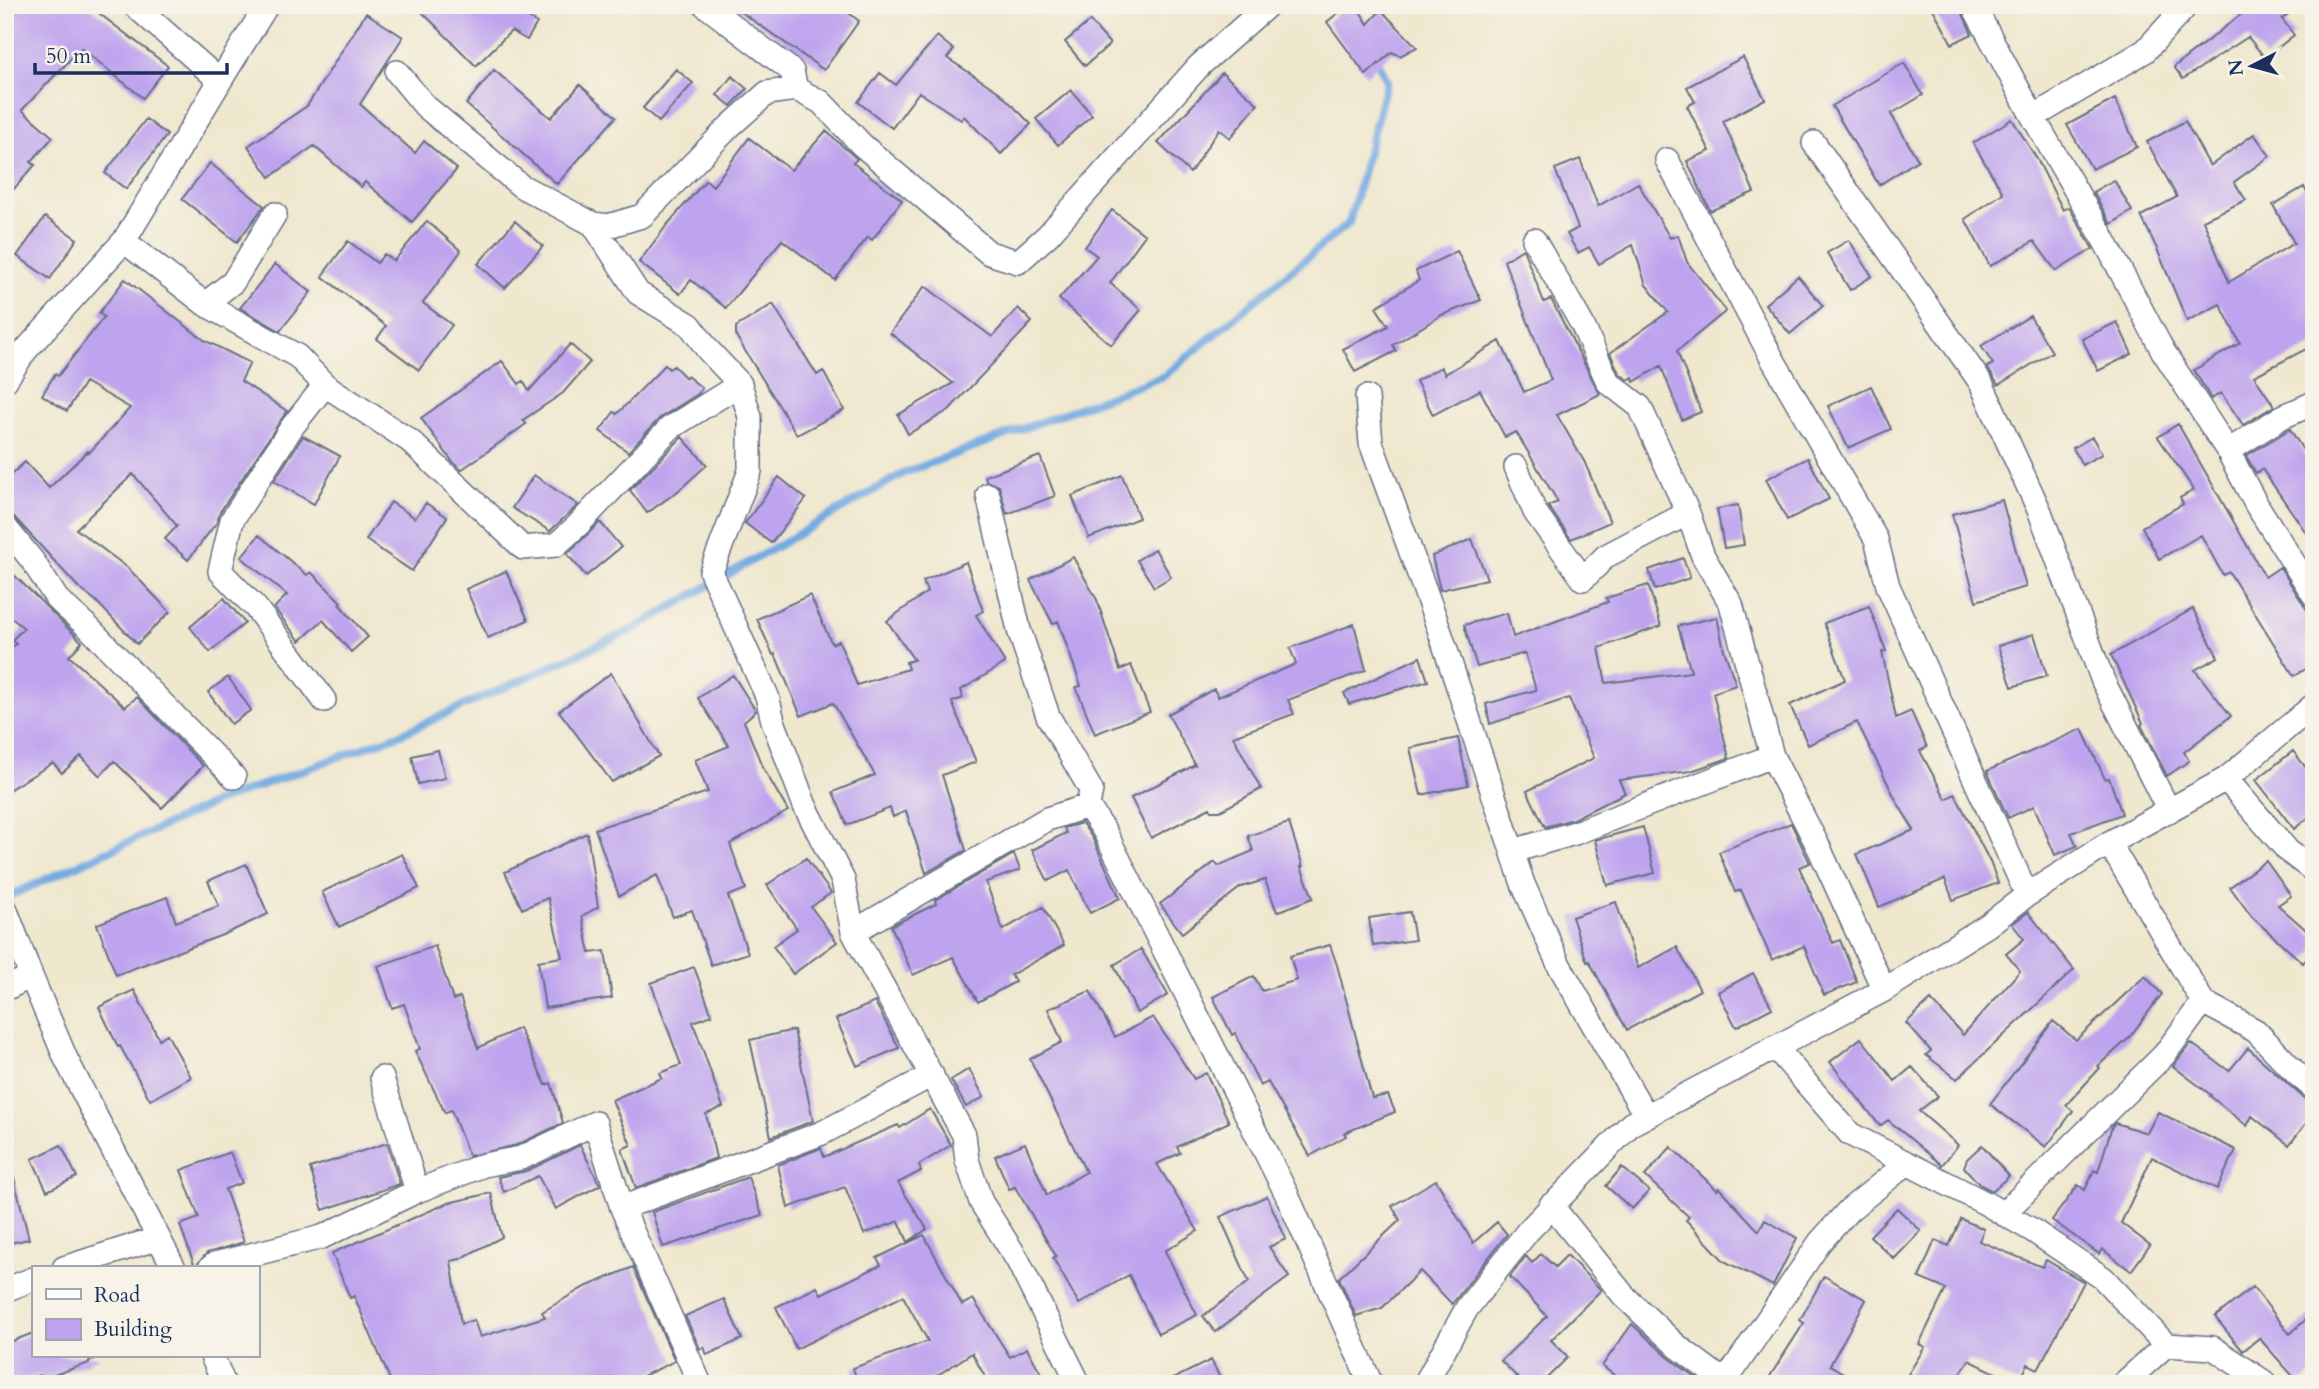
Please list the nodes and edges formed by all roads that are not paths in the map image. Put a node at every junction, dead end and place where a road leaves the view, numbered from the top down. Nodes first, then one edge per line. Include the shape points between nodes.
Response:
1 (134, 5) edge
2 (267, 5) edge
3 (705, 5) edge
4 (1268, 5) edge
5 (1973, 5) edge
6 (2188, 5) edge
7 (397, 72) dead end
8 (794, 80) junction
9 (220, 81) junction
10 (2033, 117) junction
11 (1814, 143) dead end
12 (1667, 160) dead end
13 (275, 214) dead end
14 (593, 224) junction
15 (1534, 240) dead end
16 (124, 241) junction
17 (205, 304) junction
18 (5, 381) edge
19 (740, 384) junction
20 (326, 385) junction
21 (1367, 397) dead end
22 (2314, 403) edge
23 (2228, 451) junction
24 (1516, 467) dead end
25 (988, 495) dead end
26 (1688, 513) junction
27 (5, 527) edge
28 (2314, 595) edge
29 (324, 701) dead end
30 (2314, 705) edge
31 (1772, 756) junction
32 (234, 777) dead end
33 (2225, 779) junction
34 (1088, 806) junction
35 (2169, 811) junction
36 (2109, 843) junction
37 (1513, 852) junction
38 (2314, 871) edge
39 (2027, 895) junction
40 (5, 908) edge
41 (853, 932) junction
42 (31, 976) junction
43 (5, 989) edge
44 (1884, 990) junction
45 (2203, 1002) junction
46 (1775, 1047) junction
47 (932, 1075) junction
48 (382, 1078) dead end
49 (2314, 1088) edge
50 (1646, 1116) junction
51 (1906, 1164) junction
52 (417, 1191) junction
53 (1551, 1205) junction
54 (622, 1208) junction
55 (2003, 1214) junction
56 (158, 1238) junction
57 (70, 1266) edge
58 (173, 1266) edge
59 (212, 1266) edge
60 (32, 1279) edge
61 (5, 1290) edge
62 (2166, 1346) junction
63 (213, 1358) edge
64 (1724, 1383) edge
65 (224, 1384) edge
66 (700, 1384) edge
67 (1079, 1384) edge
68 (1371, 1384) edge
69 (1425, 1384) edge
70 (2123, 1384) edge
71 (2267, 1384) edge

1 - 9 street
2 - 9 street
3 - 8 street
4 - 8 street via 1199,66 1048,235 1018,262 989,253
5 - 10 street
6 - 10 street via 2145,51
7 - 14 street via 425,106 521,186
8 - 14 street via 767,93 642,215 608,226
9 - 16 street
10 - 23 street via 2163,351
11 - 35 street via 1981,383 2040,512 2104,681
12 - 39 street via 1773,360 1876,539 1888,586
13 - 17 street via 233,282
14 - 19 street via 638,293 691,325
15 - 26 street via 1582,324 1608,382 1640,407
16 - 17 street
16 - 18 street via 25,351
17 - 20 street via 297,356
19 - 20 street via 670,428 556,545 523,548 410,441
19 - 41 street via 750,417 750,471 711,572 767,696 805,806 843,880
20 - 29 street via 232,520 220,571 256,608
21 - 37 street via 1371,443
22 - 23 street
23 - 28 street
24 - 26 street via 1535,512 1583,579 1606,556
25 - 34 street via 1019,630 1048,716 1091,790
26 - 31 street via 1703,555 1731,604
27 - 32 street via 57,599
30 - 33 street
31 - 37 street via 1575,833
31 - 44 street
33 - 35 street
33 - 38 street via 2288,851
34 - 41 street via 1047,819
34 - 68 street via 1286,1193
35 - 36 street
36 - 39 street
36 - 45 street
37 - 50 street via 1559,965
39 - 44 street
40 - 42 street
41 - 47 street
42 - 43 street
42 - 56 street via 66,1059
44 - 46 street
45 - 49 street via 2256,1031
45 - 55 street via 2164,1055
46 - 50 street
46 - 51 street via 1850,1135
47 - 54 street via 822,1133
47 - 67 street via 964,1135 981,1202 1017,1259
48 - 52 street
50 - 53 street via 1631,1124
51 - 55 street
51 - 64 street via 1849,1210 1820,1242
52 - 54 street via 484,1165 521,1158 595,1123
52 - 59 street via 322,1237
53 - 64 street via 1623,1296
53 - 69 street via 1467,1308
54 - 66 street
55 - 62 street via 2103,1278
56 - 57 street
56 - 58 street
60 - 61 street
62 - 70 street
62 - 71 street via 2213,1348
63 - 65 street

